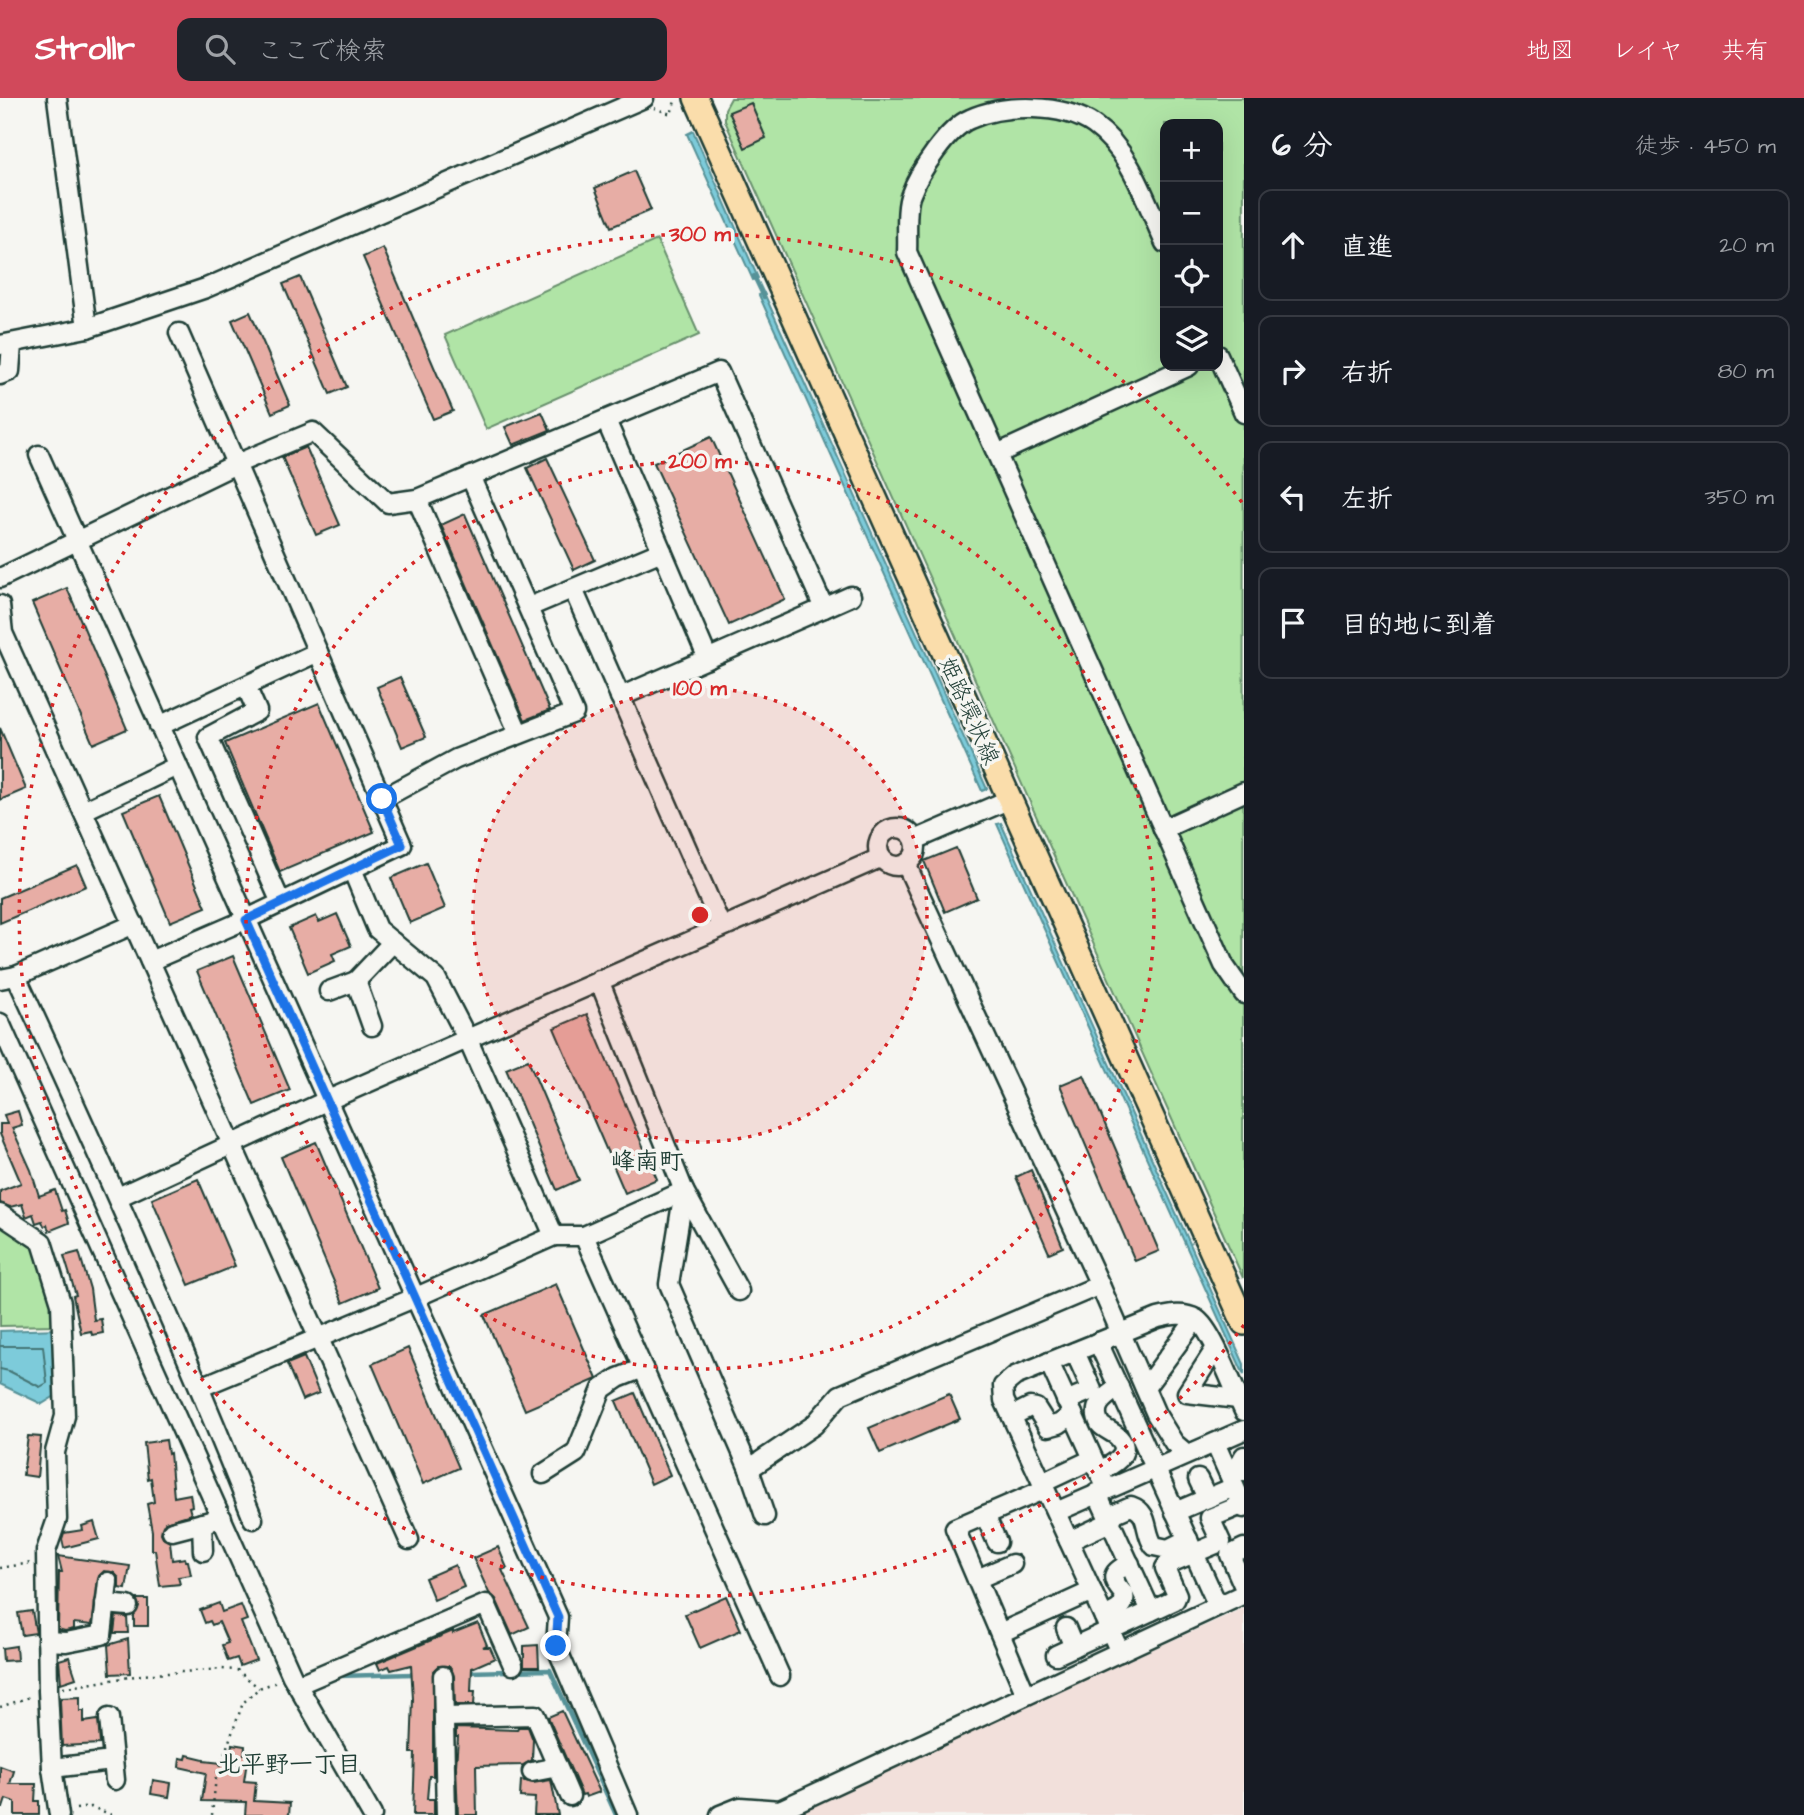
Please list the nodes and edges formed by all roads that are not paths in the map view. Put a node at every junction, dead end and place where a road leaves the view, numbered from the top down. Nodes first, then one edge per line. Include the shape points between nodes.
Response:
1 (57, 98) edge
2 (696, 98) edge
3 (648, 103) edge
4 (1160, 232) edge
5 (87, 328) junction
6 (178, 333) dead end
7 (6, 344) edge
8 (1223, 366) edge
9 (1178, 371) edge
10 (0, 375) edge
11 (1244, 412) edge
12 (606, 420) junction
13 (997, 454) junction
14 (39, 455) dead end
15 (236, 464) junction
16 (471, 478) junction
17 (417, 499) junction
18 (78, 542) junction
19 (662, 551) junction
20 (0, 578) edge
21 (573, 589) junction
22 (851, 596) dead end
23 (0, 606) edge
24 (529, 607) junction
25 (824, 608) junction
26 (2, 634) edge
27 (318, 652) junction
28 (708, 659) junction
29 (246, 686) junction
30 (620, 697) junction
31 (159, 726) junction
32 (519, 734) junction
33 (177, 766) junction
34 (1244, 792) edge
35 (382, 799) junction
36 (1009, 800) junction
37 (83, 811) junction
38 (1163, 829) junction
39 (915, 840) junction
40 (880, 858) junction
41 (906, 864) junction
42 (352, 869) junction
43 (281, 903) junction
44 (246, 920) junction
45 (134, 924) junction
46 (721, 926) junction
47 (393, 942) junction
48 (150, 961) junction
49 (8, 977) edge
50 (599, 980) junction
51 (356, 981) junction
52 (329, 990) dead end
53 (1244, 994) edge
54 (0, 1023) edge
55 (372, 1026) dead end
56 (468, 1040) junction
57 (326, 1101) junction
58 (232, 1144) junction
59 (684, 1191) junction
60 (118, 1197) junction
61 (0, 1214) edge
62 (554, 1236) junction
63 (584, 1236) junction
64 (1100, 1285) junction
65 (739, 1291) dead end
66 (414, 1298) junction
67 (1196, 1319) junction
68 (1244, 1322) edge
69 (1122, 1333) junction
70 (319, 1338) junction
71 (1098, 1342) junction
72 (1216, 1348) junction
73 (1075, 1352) junction
74 (1049, 1362) junction
75 (643, 1368) junction
76 (201, 1387) junction
77 (1119, 1387) junction
78 (1145, 1388) junction
79 (1241, 1405) edge
80 (1070, 1408) junction
81 (1012, 1416) junction
82 (1244, 1430) edge
83 (1215, 1443) junction
84 (1187, 1454) junction
85 (1244, 1455) edge
86 (1096, 1465) junction
87 (1156, 1468) junction
88 (749, 1469) junction
89 (542, 1474) dead end
90 (1198, 1479) dead end
91 (1239, 1479) edge
92 (1044, 1486) junction
93 (1102, 1491) junction
94 (1207, 1498) junction
95 (1243, 1506) edge
96 (1056, 1511) junction
97 (1175, 1512) junction
98 (985, 1515) junction
99 (765, 1516) dead end
100 (222, 1518) junction
101 (253, 1519) dead end
102 (1110, 1522) junction
103 (202, 1523) junction
104 (172, 1531) dead end
105 (409, 1540) dead end
106 (1069, 1541) junction
107 (997, 1542) dead end
108 (1191, 1546) junction
109 (1244, 1548) edge
110 (203, 1551) dead end
111 (1012, 1564) dead end
112 (1130, 1564) junction
113 (977, 1579) junction
114 (108, 1582) dead end
115 (1244, 1587) edge
116 (1092, 1591) junction
117 (1244, 1594) edge
118 (105, 1604) junction
119 (128, 1606) dead end
120 (1218, 1606) junction
121 (1151, 1611) junction
122 (1107, 1624) junction
123 (1066, 1628) dead end
124 (1000, 1633) junction
125 (47, 1641) junction
126 (1074, 1647) junction
127 (1120, 1652) junction
128 (1056, 1655) dead end
129 (513, 1665) dead end
130 (443, 1676) dead end
131 (780, 1676) dead end
132 (295, 1681) junction
133 (1026, 1695) junction
134 (444, 1717) junction
135 (109, 1718) dead end
136 (112, 1761) junction
137 (558, 1767) junction
138 (52, 1768) junction
139 (532, 1772) dead end
140 (116, 1780) dead end
141 (570, 1796) dead end
142 (59, 1811) edge
143 (372, 1815) edge
144 (446, 1815) edge
145 (628, 1815) edge
146 (720, 1815) edge

1 - 5 street
2 - 36 main road, 姫路環状線
3 - 5 street via 206,288
4 - 13 street via 1122,152 1093,124 1055,108 1014,108 968,119 939,145 909,196 907,253
5 - 7 street
6 - 15 street
7 - 10 street via 10,371
8 - 11 street
9 - 13 street
12 - 16 street
12 - 19 street
12 - 25 street via 719,372
13 - 38 street
14 - 18 street
15 - 17 street via 313,432 388,503
15 - 18 street
15 - 27 street
16 - 17 street
16 - 24 street
17 - 32 street
18 - 20 street
18 - 31 street
19 - 21 street
19 - 28 street
21 - 24 street
21 - 30 street
22 - 25 street
23 - 26 street
24 - 32 street via 574,713
25 - 28 street
26 - 37 street
27 - 29 street
27 - 35 street
28 - 30 street
29 - 31 street
29 - 43 street via 257,711 208,737
30 - 46 street
31 - 33 street
32 - 35 street via 456,759
33 - 37 street
33 - 44 street
34 - 38 street
35 - 42 street via 402,845
36 - 39 street
36 - 68 main road, 姫路環状線
37 - 45 street
38 - 53 street via 1224,965
39 - 40 street via 902,828 884,832 878,840
39 - 41 street via 913,858
40 - 41 street via 888,864
40 - 46 street
41 - 64 street
42 - 43 street
42 - 47 street via 377,929
43 - 44 street
44 - 48 street
44 - 57 street
45 - 48 street
45 - 49 street
46 - 50 street
47 - 51 street
47 - 56 street via 436,978
48 - 58 street
49 - 60 street
50 - 56 street
50 - 59 street
51 - 52 street
51 - 55 street
54 - 100 street
56 - 57 street
56 - 62 street
57 - 58 street
57 - 66 street
58 - 60 street
58 - 70 street
59 - 63 street
59 - 65 street
59 - 88 street via 669,1284
60 - 76 street
61 - 125 street via 42,1242 61,1303 65,1416 55,1452 57,1519 46,1551
62 - 63 street
62 - 66 street
63 - 75 street
64 - 69 street
64 - 88 street via 841,1395 814,1425
66 - 70 street
66 - 145 street via 558,1617 556,1646
67 - 69 street via 1171,1314
67 - 72 street
67 - 78 street
69 - 71 street
69 - 78 street
70 - 76 street
70 - 105 street
71 - 73 street
71 - 77 street
72 - 79 street
72 - 79 street via 1187,1393
73 - 74 street
73 - 80 street via 1092,1390
74 - 80 street
74 - 81 street via 1011,1378 1003,1387
75 - 89 street via 602,1389 576,1453
75 - 131 street
76 - 101 street
77 - 86 street via 1096,1408 1100,1424 1121,1439 1122,1454 1119,1460
77 - 87 street
78 - 84 street via 1174,1443
80 - 81 street via 1059,1424 1048,1427 1036,1408
80 - 86 street
81 - 92 street
82 - 83 street
83 - 84 street
83 - 91 street
84 - 87 street
85 - 91 street
86 - 92 street
86 - 93 street
87 - 93 street
87 - 97 street
88 - 99 street
90 - 94 street
91 - 94 street
91 - 95 street
92 - 96 street
92 - 98 street
93 - 96 street
93 - 102 street
94 - 97 street
95 - 108 street via 1210,1518 1221,1542
96 - 106 street
97 - 108 street
98 - 107 street
98 - 113 street via 955,1528
100 - 103 street
100 - 132 street
102 - 106 street via 1089,1525
102 - 108 street via 1115,1513 1131,1506 1147,1520 1146,1531 1154,1546
102 - 112 street
103 - 104 street
103 - 110 street
106 - 116 street
108 - 120 street
108 - 121 street via 1165,1568 1176,1598
109 - 115 street via 1230,1555
111 - 113 street
112 - 121 street
112 - 122 street via 1118,1569 1114,1577 1124,1603
113 - 124 street
114 - 118 street
116 - 122 street
116 - 124 street
117 - 120 street
118 - 119 street
118 - 125 street via 102,1635
120 - 127 street
121 - 122 street
122 - 126 street
122 - 127 street
123 - 126 street
124 - 133 street
125 - 138 street
126 - 128 street
127 - 133 street
129 - 132 street via 512,1643 486,1604
130 - 134 street
132 - 143 street
133 - 146 street via 780,1810 740,1808
134 - 137 street via 535,1715
134 - 144 street
135 - 136 street
136 - 138 street
136 - 140 street
137 - 139 street
137 - 141 street
138 - 142 street

